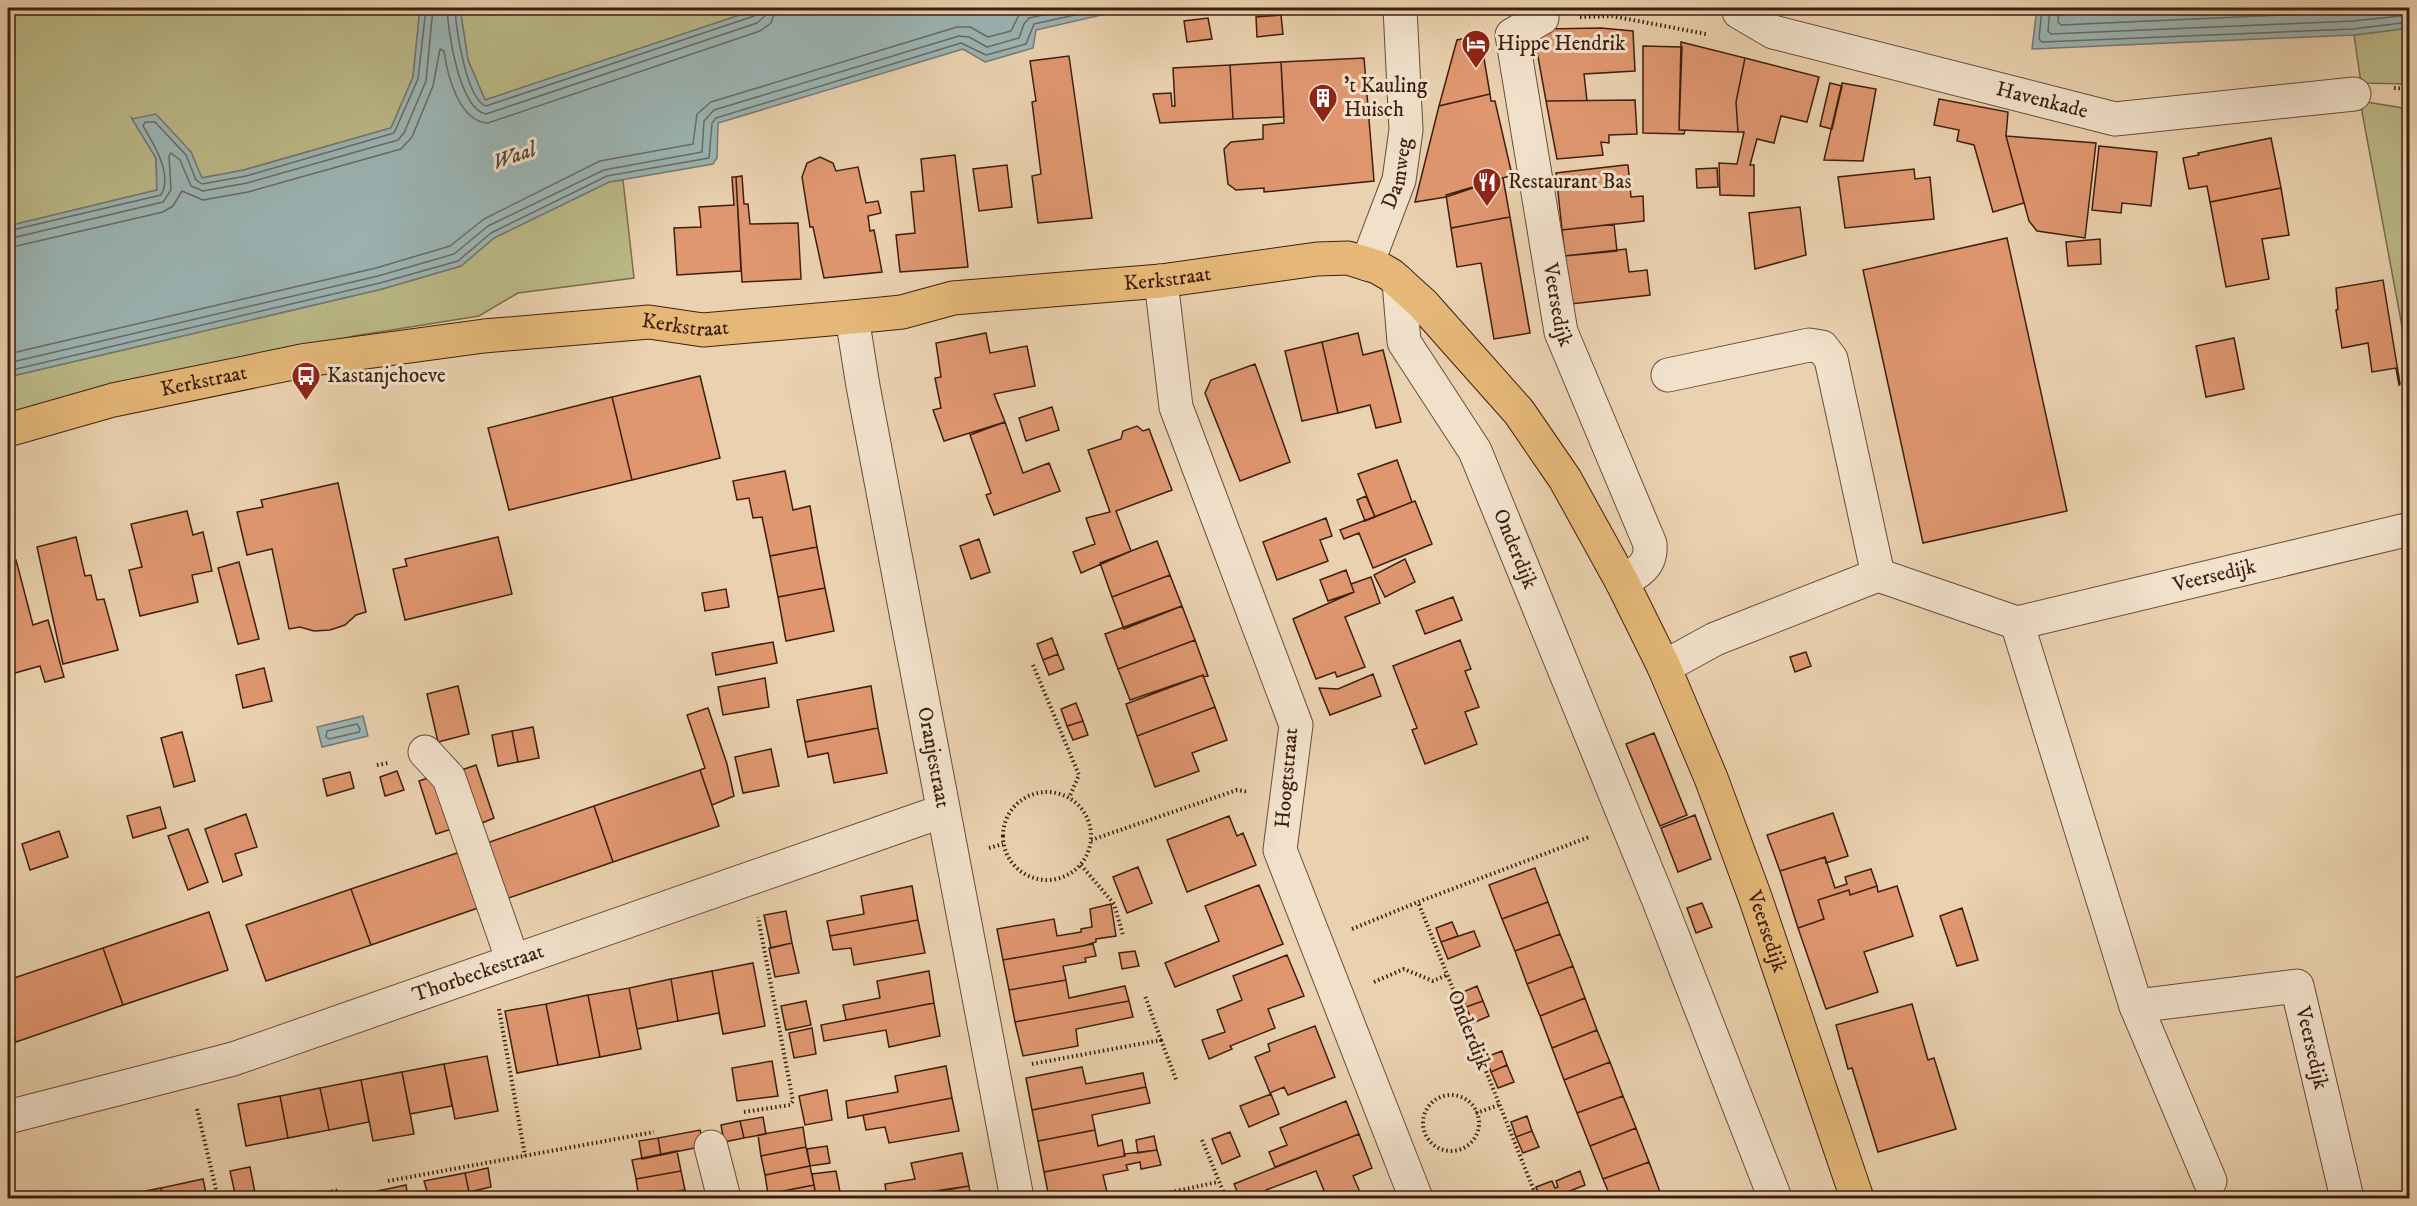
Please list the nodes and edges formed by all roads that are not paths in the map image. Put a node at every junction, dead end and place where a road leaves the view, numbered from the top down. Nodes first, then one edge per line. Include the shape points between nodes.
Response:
1 (1400, 8) edge
2 (1740, 10) edge
3 (1542, 18) road end
4 (2354, 94) dead end
5 (1368, 264) junction
6 (1161, 281) junction
7 (1399, 282) junction
8 (852, 317) junction
9 (1668, 375) dead end
10 (8, 430) edge
11 (2409, 529) edge
12 (1878, 575) junction
13 (1622, 582) junction
14 (2018, 623) junction
15 (1664, 667) junction
16 (425, 753) dead end
17 (943, 811) junction
18 (500, 966) junction
19 (2136, 1006) junction
20 (8, 1117) edge
21 (711, 1147) dead end
22 (2210, 1181) dead end
23 (724, 1198) edge
24 (1017, 1198) edge
25 (1416, 1198) edge
26 (1775, 1198) edge
27 (1857, 1198) edge
28 (2347, 1198) edge

1 - 5 street, Damweg via 1406,130 1399,180
2 - 4 street, Havenkade via 1773,32 2115,119
3 - 13 street, Veersedijk via 1512,35 1561,332 1650,544 1646,565
5 - 6 main road, Kerkstraat via 1348,258 1317,259
5 - 7 main road, Veersedijk
6 - 8 main road, Kerkstraat via 953,298 902,312
6 - 25 street, Hoogtstraat via 1176,407 1296,725 1280,850
7 - 13 main road, Veersedijk via 1462,345 1519,412 1565,479
7 - 26 street, Onderdijk via 1404,342 1475,451 1628,823
8 - 10 main road, Kerkstraat via 703,330 649,322 484,336 296,363 113,400
8 - 17 street, Oranjestraat
9 - 12 street via 1809,345 1822,347 1831,359
11 - 14 street, Veersedijk
12 - 14 street
12 - 15 street via 1715,639
13 - 15 main road, Veersedijk
14 - 19 street
15 - 27 main road, Veersedijk via 1744,867
16 - 18 street via 449,778
17 - 18 street, Thorbeckestraat
17 - 24 street, Oranjestraat
18 - 20 street, Thorbeckestraat via 233,1059
19 - 22 street
19 - 28 street, Veersedijk via 2297,986
21 - 23 street

